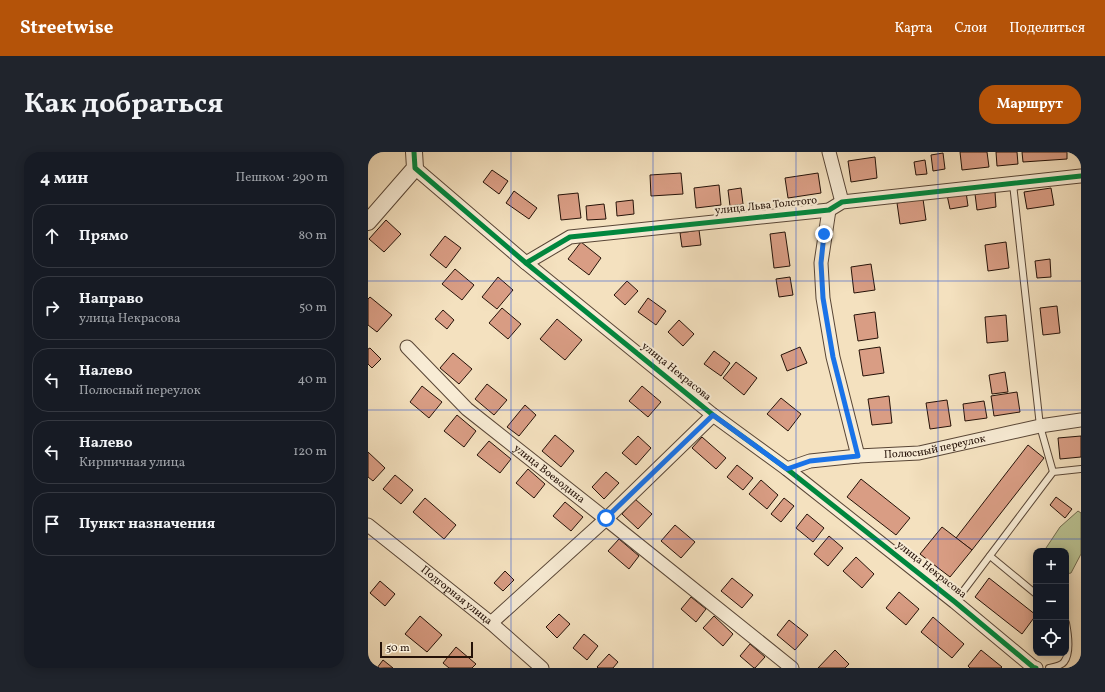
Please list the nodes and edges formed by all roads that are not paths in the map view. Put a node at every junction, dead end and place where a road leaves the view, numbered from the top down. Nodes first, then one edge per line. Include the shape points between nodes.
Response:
1 (414, 152) edge
2 (829, 152) edge
3 (415, 168) junction
4 (1081, 176) edge
5 (1013, 184) junction
6 (842, 202) junction
7 (828, 210) junction
8 (368, 222) edge
9 (526, 263) junction
10 (407, 347) dead end
11 (713, 415) junction
12 (1081, 420) edge
13 (1040, 426) junction
14 (858, 456) junction
15 (787, 469) junction
16 (1081, 469) edge
17 (1053, 472) junction
18 (606, 518) junction
19 (368, 524) edge
20 (990, 556) junction
21 (1033, 592) edge
22 (955, 602) junction
23 (491, 623) junction
24 (1066, 656) edge
25 (542, 668) edge
26 (792, 668) edge
27 (1036, 668) edge
28 (1049, 668) edge

1 - 3 street
2 - 6 street
3 - 8 street
3 - 9 street, улица Некрасова
4 - 5 street, улица Льва Толстого
5 - 6 street, улица Льва Толстого
5 - 13 lane
6 - 7 street, улица Льва Толстого
7 - 9 street, улица Льва Толстого via 570,237
7 - 14 street via 821,263 823,298 833,357
9 - 11 street, улица Некрасова
10 - 18 street, улица Воеводина via 467,409
11 - 15 street, улица Некрасова
11 - 18 street
12 - 13 street, Полюсный переулок
13 - 14 street, Полюсный переулок via 918,453
13 - 17 lane
14 - 15 street, Полюсный переулок via 810,461
15 - 22 street, улица Некрасова
16 - 17 lane
17 - 20 lane
18 - 23 street
18 - 26 street, улица Воеводина
19 - 23 street, Подгорная улица
20 - 21 lane
20 - 22 lane
22 - 27 street, улица Некрасова
23 - 25 street, Подгорная улица
24 - 28 lane via 1064,662

